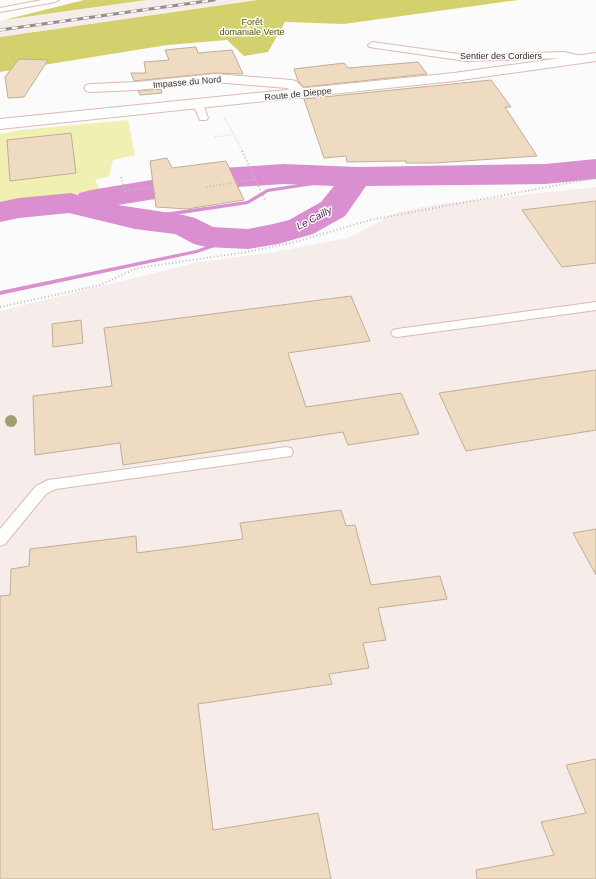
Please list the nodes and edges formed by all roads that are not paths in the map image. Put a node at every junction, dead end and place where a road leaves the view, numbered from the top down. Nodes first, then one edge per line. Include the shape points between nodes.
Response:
1 (55, 0) edge
2 (0, 10) edge
3 (372, 45) dead end
4 (589, 58) edge
5 (91, 88) dead end
6 (302, 94) junction
7 (198, 104) junction
8 (203, 118) dead end
9 (0, 124) edge
10 (596, 306) edge
11 (397, 333) dead end
12 (286, 452) dead end
13 (0, 540) edge

1 - 2 lane
3 - 4 lane, Sentier des Cordiers via 466,58 564,55
4 - 6 main road, Route de Dieppe via 454,77
5 - 6 main road, Impasse du Nord via 215,78 291,84
6 - 7 main road, Route de Dieppe
7 - 8 lane
7 - 9 main road, Route de Dieppe
10 - 11 lane
12 - 13 lane via 53,484 41,490

